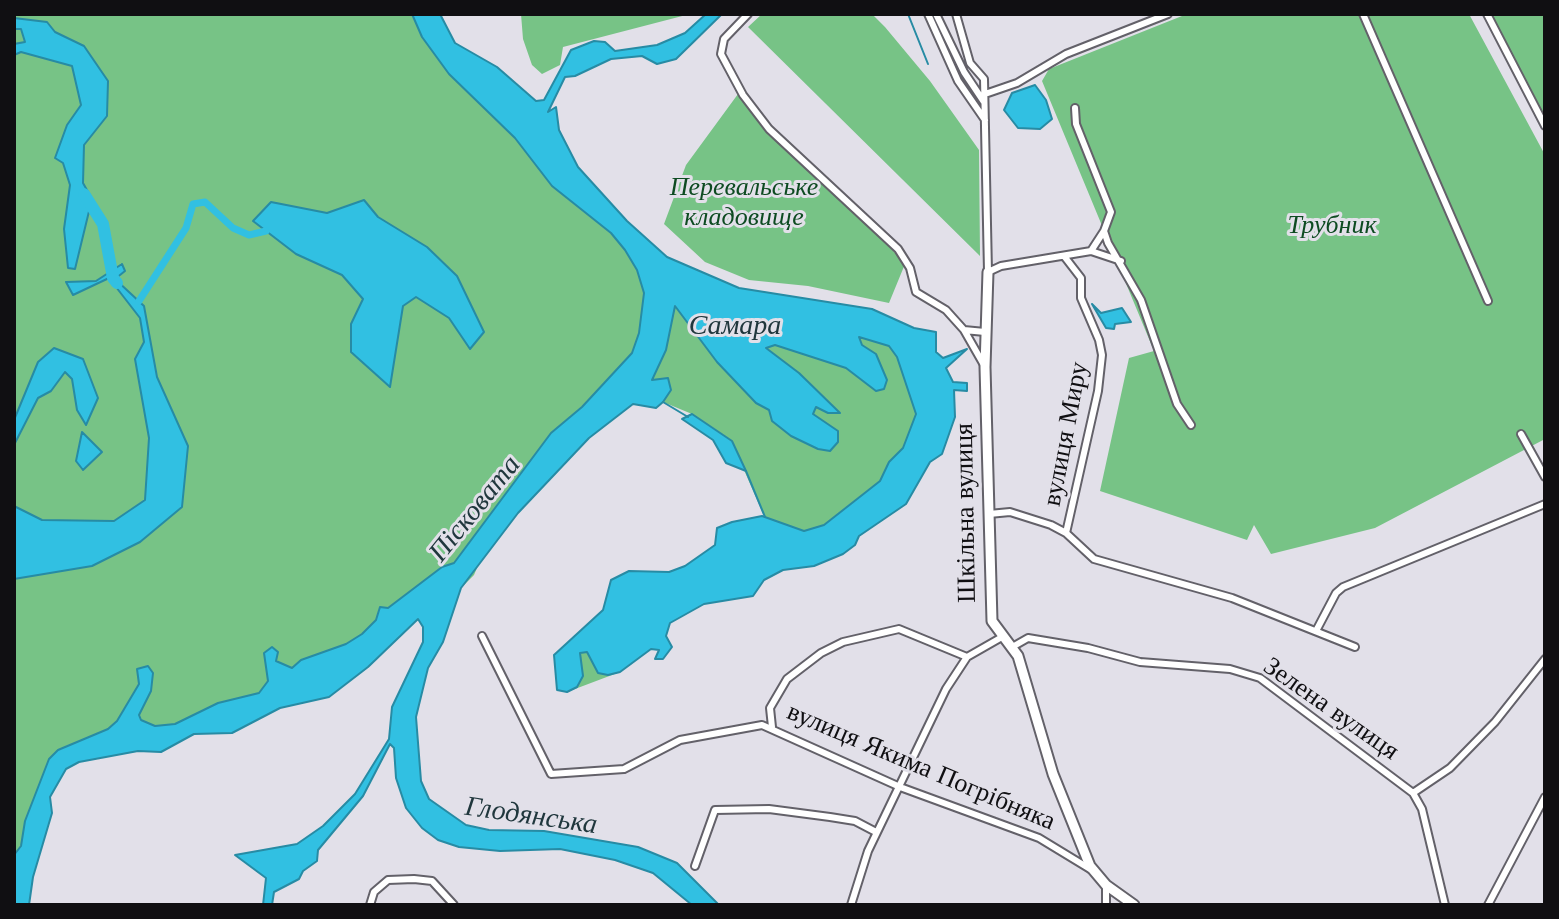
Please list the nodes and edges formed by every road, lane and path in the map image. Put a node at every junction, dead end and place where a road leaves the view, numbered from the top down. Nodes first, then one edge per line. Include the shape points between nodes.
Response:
1 (748, 14) edge
2 (928, 14) edge
3 (936, 14) edge
4 (956, 14) edge
5 (1168, 14) edge
6 (1363, 14) edge
7 (1487, 14) edge
8 (985, 94) junction
9 (985, 104) junction
10 (1075, 108) dead end
11 (986, 121) junction
12 (1545, 126) edge
13 (1104, 231) junction
14 (1091, 251) junction
15 (1064, 256) junction
16 (1121, 261) junction
17 (988, 272) junction
18 (1488, 301) dead end
19 (964, 330) junction
20 (985, 332) junction
21 (985, 367) junction
22 (1191, 425) dead end
23 (1521, 434) dead end
24 (1545, 477) edge
25 (1545, 504) edge
26 (989, 514) junction
27 (1066, 533) junction
28 (1316, 631) junction
29 (482, 636) dead end
30 (1002, 637) junction
31 (1014, 646) junction
32 (1355, 647) dead end
33 (967, 657) junction
34 (1545, 659) edge
35 (772, 727) junction
36 (900, 787) junction
37 (1413, 793) junction
38 (1545, 797) edge
39 (876, 832) junction
40 (695, 866) dead end
41 (1095, 874) junction
42 (1106, 885) junction
43 (370, 905) edge
44 (454, 905) edge
45 (851, 905) edge
46 (1106, 905) edge
47 (1134, 905) edge
48 (1445, 905) edge
49 (1488, 905) edge

1 - 19 street via 724,39 721,54 733,80 769,129 898,249 916,292 946,310
2 - 11 street via 958,81
3 - 9 street
4 - 8 street via 970,63 984,79
5 - 8 street via 1066,54
6 - 18 street
7 - 12 street
8 - 9 street, Шкільна вулиця
9 - 11 street, Шкільна вулиця
10 - 13 street via 1076,124 1111,212
11 - 17 street, Шкільна вулиця
13 - 14 street
13 - 16 street
14 - 15 street
14 - 16 street
15 - 17 street
15 - 27 street, вулиця Миру via 1081,278 1081,298 1102,355
16 - 22 street via 1155,331 1177,404
17 - 20 street, Шкільна вулиця
19 - 20 street
19 - 21 street
20 - 21 street, Шкільна вулиця
21 - 26 street, Шкільна вулиця
23 - 24 street
25 - 28 street via 1343,587
26 - 27 street, вулиця Миру via 1018,514
26 - 30 street, Шкільна вулиця via 989,611
27 - 28 street, вулиця Миру via 1094,559 1232,598
28 - 32 street, вулиця Миру
29 - 35 street, вулиця Якима Погрібняка via 551,774 624,769 680,740 750,726
30 - 31 street
30 - 33 street
31 - 37 street, Зелена вулиця via 1028,638 1140,662 1250,674
31 - 41 street via 1053,774
33 - 35 street via 899,629 843,642 787,679 770,708
33 - 36 street via 946,689
34 - 37 street via 1450,768
35 - 36 street, вулиця Якима Погрібняка
36 - 39 street
36 - 41 street, вулиця Якима Погрібняка via 1039,838
37 - 48 street, Зелена вулиця via 1422,809
38 - 49 street
39 - 40 street via 830,817 769,809 715,810
39 - 45 street
41 - 42 street
42 - 46 street
42 - 47 street
43 - 44 street via 374,892 388,880 414,879 432,881

